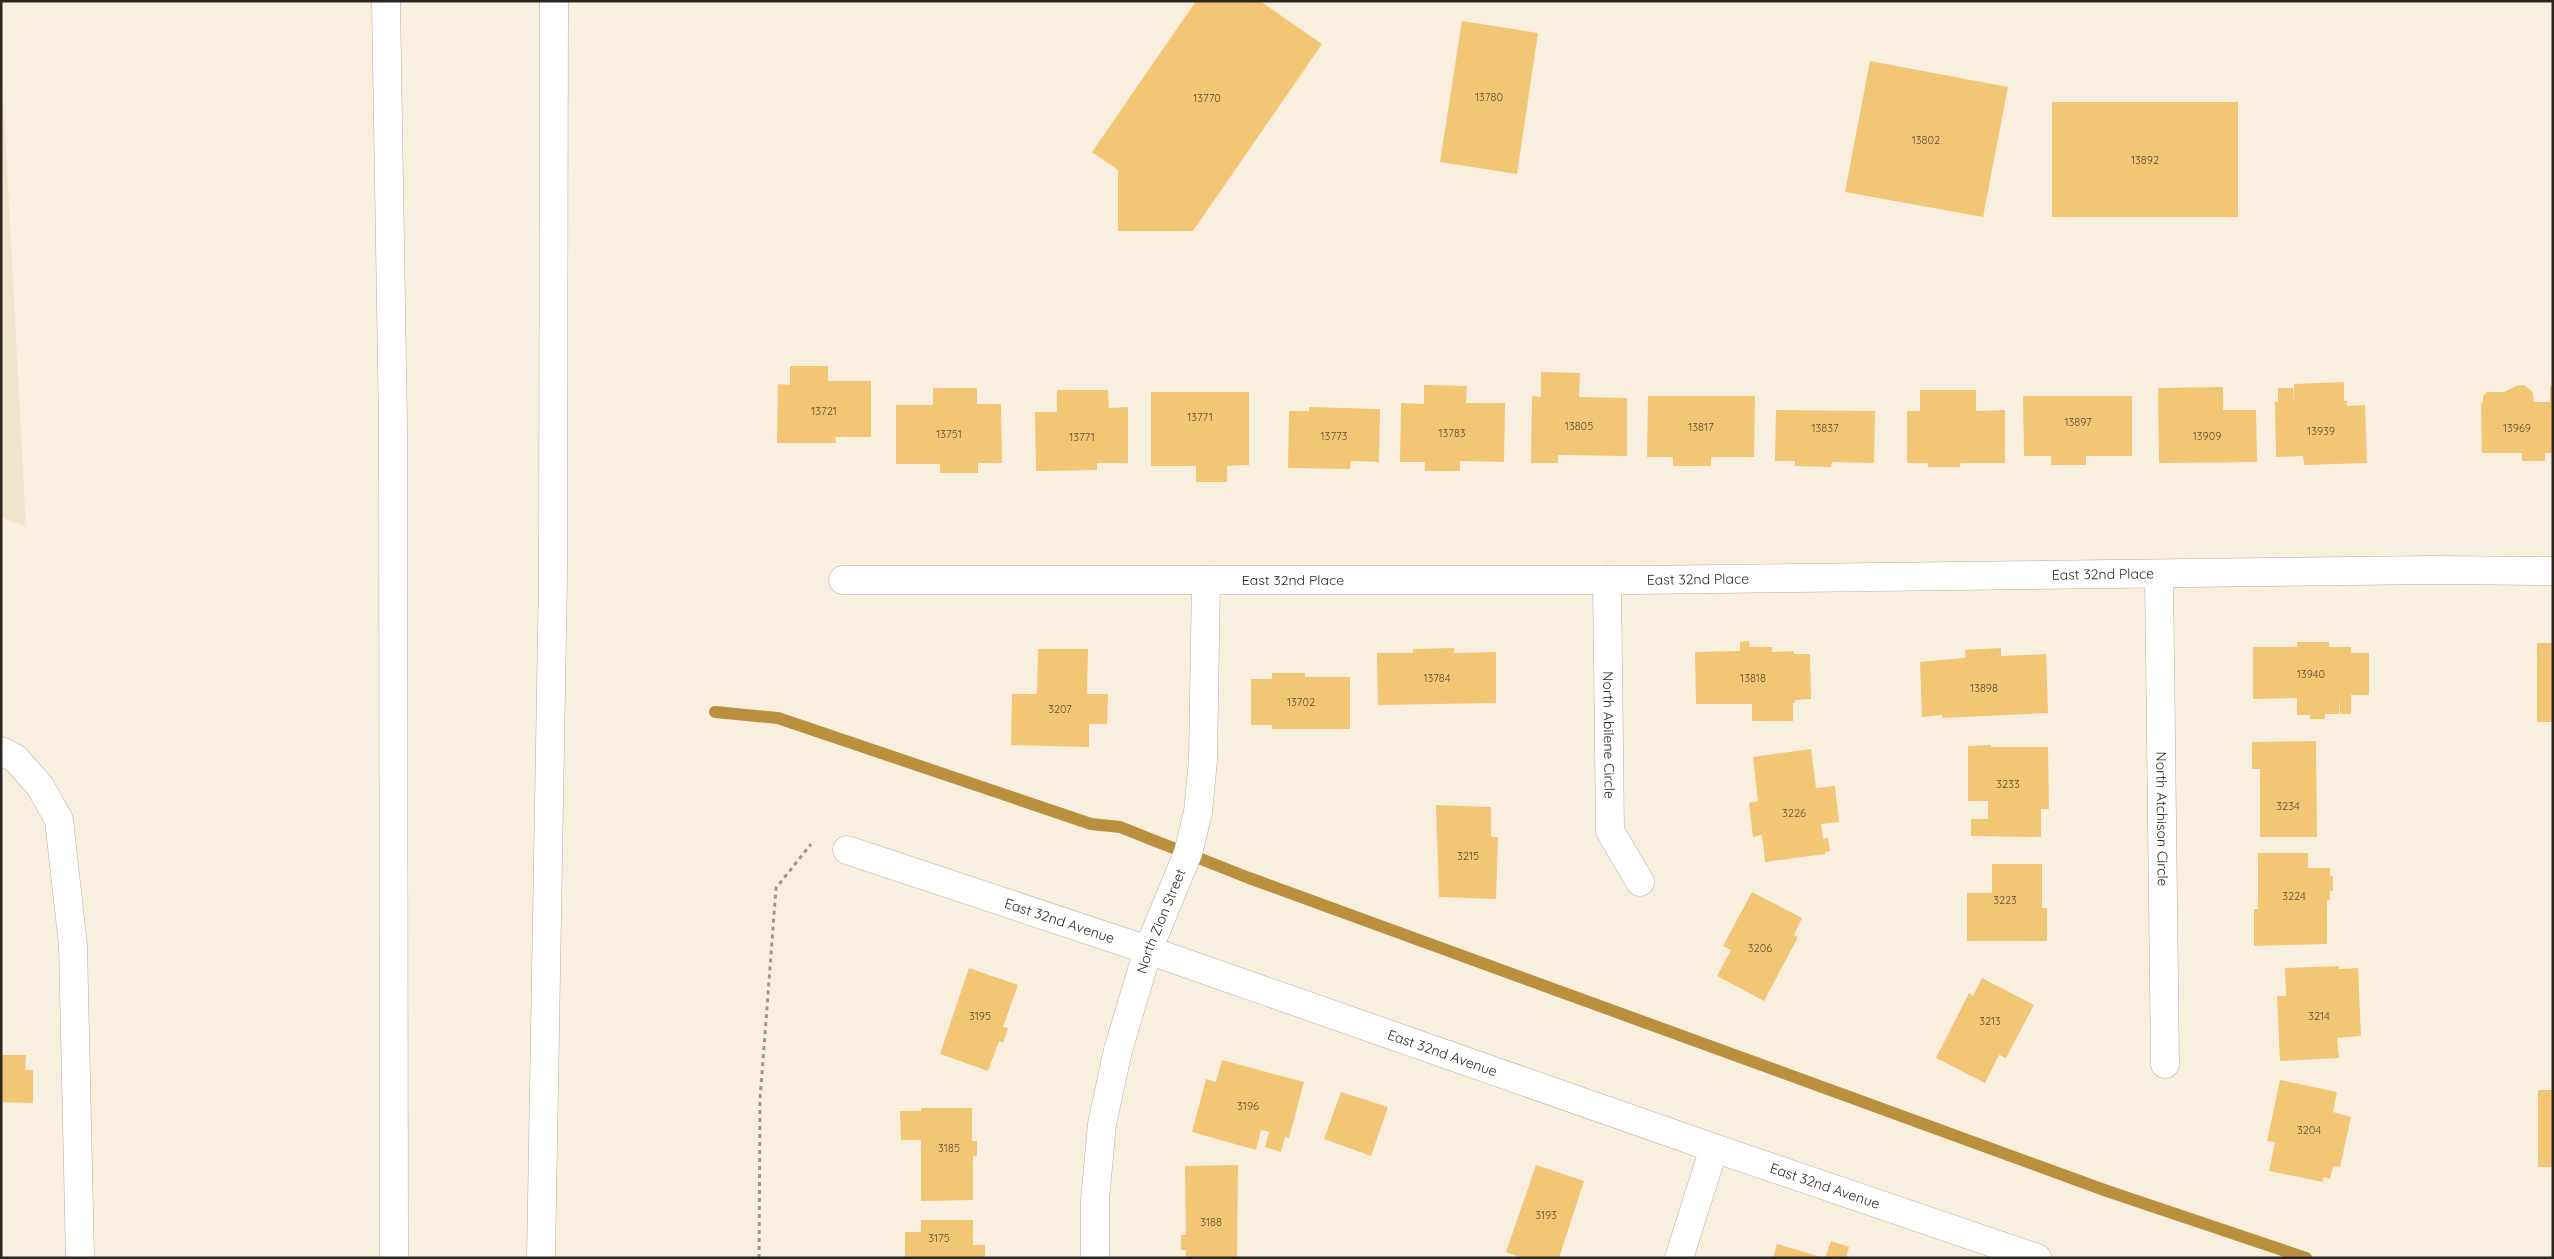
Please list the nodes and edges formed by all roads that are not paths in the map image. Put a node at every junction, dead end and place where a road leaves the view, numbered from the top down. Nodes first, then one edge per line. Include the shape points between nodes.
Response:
1 (386, 1) edge
2 (403, 1) edge
3 (554, 1) edge
4 (394, 426) junction
5 (2553, 571) edge
6 (2159, 574) junction
7 (843, 580) dead end
8 (1206, 580) junction
9 (1607, 580) junction
10 (1, 751) edge
11 (847, 850) road end
12 (1640, 882) dead end
13 (1148, 950) junction
14 (2166, 1064) dead end
15 (1714, 1148) junction
16 (80, 1258) edge
17 (394, 1258) edge
18 (541, 1258) edge
19 (1095, 1258) edge
20 (1679, 1258) edge
21 (2037, 1258) edge

1 - 4 main road
2 - 4 main road
3 - 18 main road via 553,576
4 - 17 main road
5 - 6 main road, East 32nd Place
6 - 9 main road, East 32nd Place
6 - 14 main road, North Atchison Circle
7 - 8 main road, East 32nd Place
8 - 9 main road, East 32nd Place
8 - 13 main road, North Zion Street via 1203,760 1198,812 1184,863
9 - 12 main road, North Abilene Circle via 1610,831
10 - 16 main road via 15,758 40,786 60,820 73,945
11 - 13 main road, East 32nd Avenue
13 - 15 main road, East 32nd Avenue
13 - 19 main road, North Zion Street via 1118,1050 1102,1124 1095,1200
15 - 20 main road
15 - 21 main road, East 32nd Avenue

